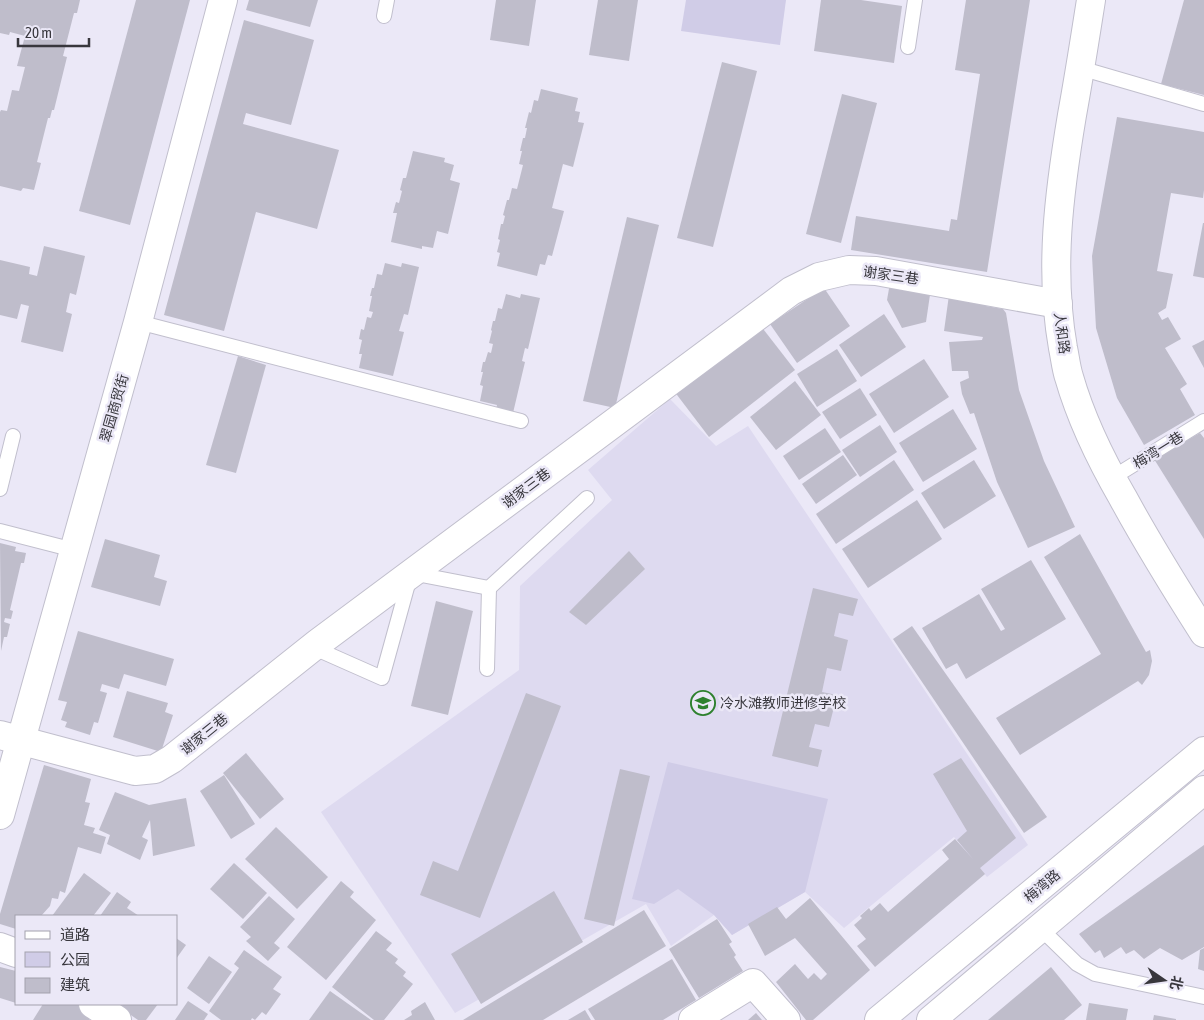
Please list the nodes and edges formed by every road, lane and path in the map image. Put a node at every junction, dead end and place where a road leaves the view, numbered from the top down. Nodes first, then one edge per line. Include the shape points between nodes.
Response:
1 (223, 0) edge
2 (387, 0) edge
3 (915, 0) edge
4 (1091, 0) edge
5 (384, 16) dead end
6 (908, 47) dead end
7 (1080, 68) junction
8 (1204, 104) edge
9 (1058, 304) junction
10 (138, 322) junction
11 (521, 421) dead end
12 (1204, 421) edge
13 (13, 436) dead end
14 (1112, 478) junction
15 (0, 489) edge
16 (587, 498) dead end
17 (0, 531) edge
18 (74, 550) junction
19 (411, 574) junction
20 (490, 588) junction
21 (1204, 634) edge
22 (312, 647) junction
23 (487, 669) dead end
24 (11, 737) edge
25 (1204, 751) edge
26 (1204, 790) edge
27 (0, 815) edge
28 (1040, 928) junction
29 (0, 948) edge
30 (15, 953) edge
31 (1204, 997) edge
32 (94, 1005) edge
33 (117, 1020) edge
34 (692, 1020) edge
35 (786, 1020) edge
36 (879, 1020) edge
37 (930, 1020) edge

1 - 10 street, 翠园商贸街
2 - 5 lane
3 - 6 lane
4 - 7 street, 人和路
7 - 8 lane
7 - 9 street, 人和路 via 1058,214
9 - 14 street, 人和路 via 1069,376 1085,421
9 - 19 street, 谢家三巷 via 876,271 849,270 819,277 791,291
10 - 11 lane
10 - 18 street, 翠园商贸街
12 - 14 lane, 梅湾一巷
13 - 15 lane
14 - 21 street, 人和路
16 - 20 lane
17 - 18 lane
18 - 24 street, 翠园商贸街
19 - 20 lane
19 - 22 street, 谢家三巷
19 - 22 lane via 382,678
20 - 23 lane
22 - 24 street, 谢家三巷 via 172,759 154,769 135,771
24 - 27 street, 翠园商贸街
25 - 36 street, 梅湾路
26 - 28 street
28 - 31 lane via 1077,964 1095,974
28 - 37 street
29 - 30 street
32 - 33 street
34 - 35 street via 753,984

